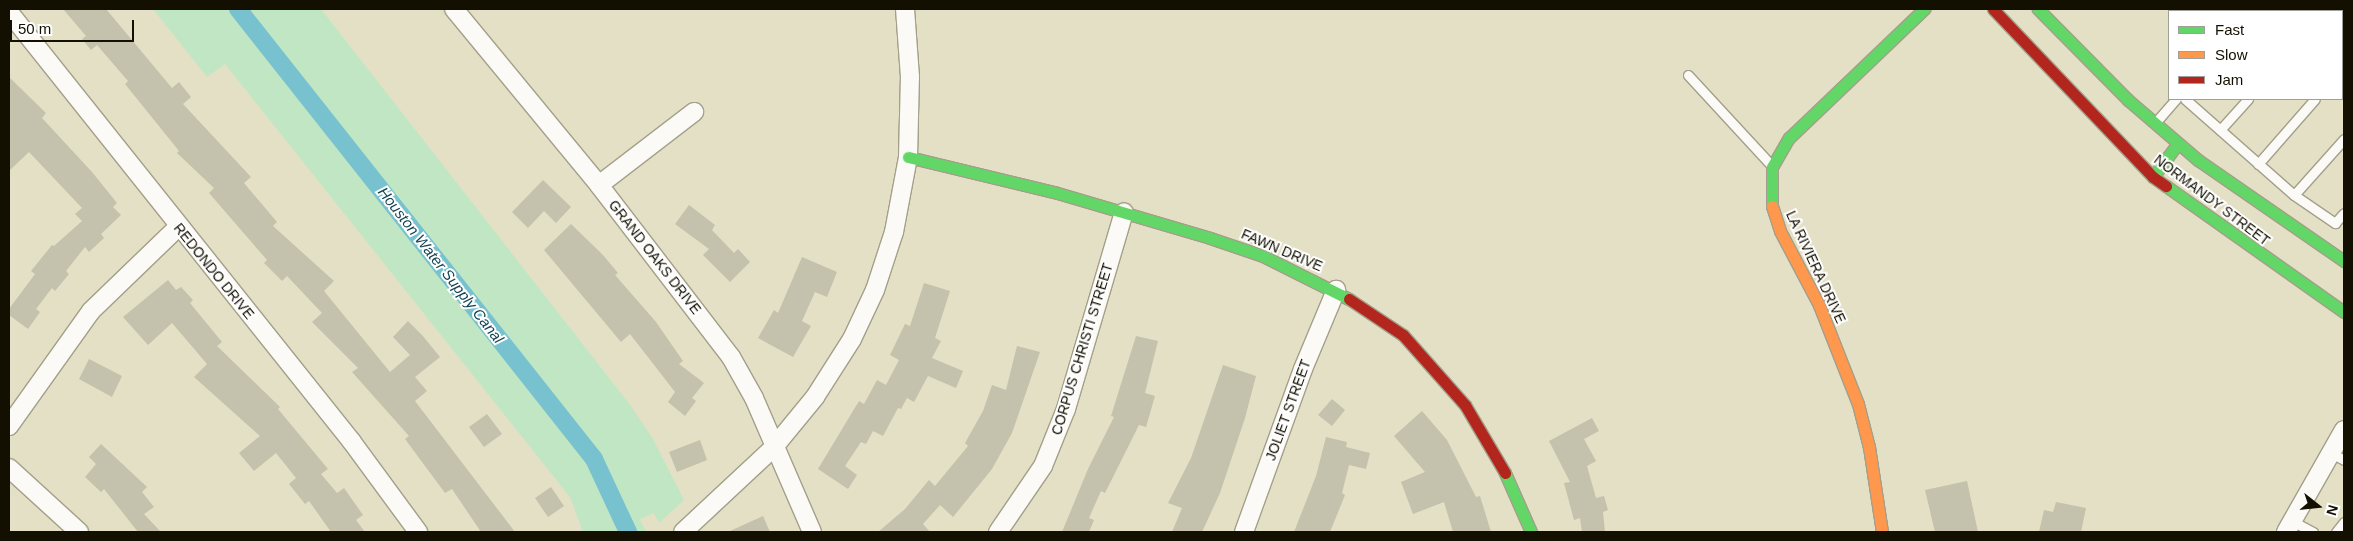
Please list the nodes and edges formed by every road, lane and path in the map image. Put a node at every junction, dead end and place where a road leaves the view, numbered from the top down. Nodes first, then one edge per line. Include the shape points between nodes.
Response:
1 (454, 9) edge
2 (905, 9) edge
3 (1924, 9) edge
4 (1993, 9) edge
5 (2038, 9) edge
6 (9, 12) edge
7 (1688, 75) dead end
8 (2175, 100) edge
9 (2186, 100) edge
10 (2247, 100) edge
11 (2314, 100) edge
12 (694, 112) dead end
13 (2155, 123) junction
14 (2220, 130) junction
15 (2344, 139) edge
16 (2178, 143) junction
17 (908, 157) junction
18 (2258, 164) junction
19 (1772, 167) junction
20 (2152, 177) junction
21 (598, 185) junction
22 (2294, 195) junction
23 (1124, 212) junction
24 (2344, 213) edge
25 (178, 227) junction
26 (2344, 261) edge
27 (1336, 290) junction
28 (2344, 312) edge
29 (9, 426) edge
30 (2344, 430) edge
31 (774, 447) junction
32 (2338, 457) edge
33 (9, 468) edge
34 (2344, 522) edge
35 (2289, 527) edge
36 (79, 532) edge
37 (418, 532) edge
38 (683, 532) edge
39 (812, 532) edge
40 (998, 532) edge
41 (1244, 532) edge
42 (1531, 532) edge
43 (1882, 532) edge
44 (2313, 532) edge
45 (2336, 532) edge

1 - 21 street, GRAND OAKS DRIVE
2 - 17 street via 910,77
3 - 19 street via 1789,138
4 - 20 street, NORMANDY STREET
5 - 13 street, NORMANDY STREET
6 - 25 street, REDONDO DRIVE
7 - 19 lane
8 - 13 lane
9 - 14 lane
10 - 14 lane
11 - 18 lane
12 - 21 street
13 - 16 street, NORMANDY STREET
14 - 18 lane
15 - 22 lane
16 - 20 street
16 - 26 street, NORMANDY STREET
17 - 23 street, FAWN DRIVE
17 - 31 street via 894,232 875,290 852,339 820,389
18 - 22 lane
19 - 43 street, LA RIVIERA DRIVE via 1772,209 1819,305 1858,404 1870,447
20 - 28 street, NORMANDY STREET
21 - 31 street, GRAND OAKS DRIVE via 731,357
22 - 24 lane via 2335,223
23 - 27 street, FAWN DRIVE via 1263,256
23 - 40 street, CORPUS CHRISTI STREET via 1066,409 1043,466
25 - 29 street via 91,311
25 - 37 street, REDONDO DRIVE via 352,442
27 - 41 street, JOLIET STREET via 1303,369
27 - 42 street, FAWN DRIVE via 1403,336 1465,405 1502,466
30 - 32 street
31 - 38 street
31 - 39 street, GRAND OAKS DRIVE
32 - 35 street
33 - 36 street
34 - 45 lane
35 - 44 lane

